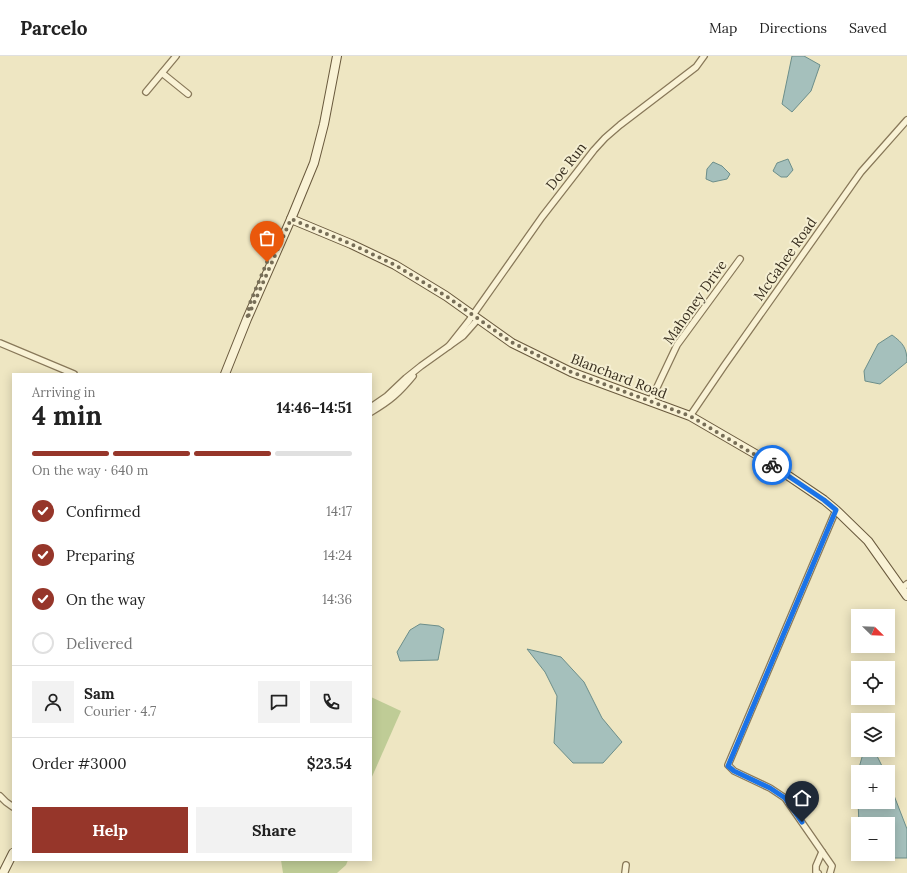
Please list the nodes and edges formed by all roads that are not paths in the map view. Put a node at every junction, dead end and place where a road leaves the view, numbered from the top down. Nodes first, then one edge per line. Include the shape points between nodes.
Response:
1 (176, 56) edge
2 (337, 56) edge
3 (704, 56) edge
4 (162, 74) junction
5 (146, 92) dead end
6 (188, 94) dead end
7 (907, 120) edge
8 (308, 178) junction
9 (291, 219) junction
10 (740, 259) dead end
11 (476, 318) junction
12 (247, 319) junction
13 (0, 344) edge
14 (421, 366) junction
15 (72, 373) edge
16 (225, 373) edge
17 (650, 402) junction
18 (372, 406) edge
19 (372, 411) edge
20 (690, 416) junction
21 (836, 510) junction
22 (905, 586) edge
23 (907, 596) edge
24 (0, 796) edge
25 (12, 806) edge
26 (822, 852) junction
27 (12, 855) edge
28 (626, 865) dead end
29 (2, 873) edge
30 (625, 873) edge
31 (818, 873) edge
32 (830, 873) edge

1 - 4 street
2 - 8 street via 323,132
3 - 11 street, Doe Run via 696,67 620,125 594,150 542,217
4 - 5 street
4 - 6 street
7 - 20 street, McGahee Road via 861,172
8 - 9 street
8 - 12 street via 293,204 258,283
9 - 11 street, Blanchard Road via 395,265
9 - 12 street
10 - 17 street, Mahoney Drive via 677,346
11 - 14 street, Doe Run via 449,346
11 - 17 street, Blanchard Road via 511,342 571,372
12 - 16 street
13 - 15 street
14 - 18 street
14 - 19 street via 392,399
17 - 20 street, Blanchard Road
20 - 21 street, Blanchard Road via 759,456
21 - 22 street, Blanchard Road via 868,541
21 - 26 street via 728,766 785,798
22 - 23 street, Blanchard Road
24 - 25 street
26 - 31 street via 816,866
26 - 32 street via 832,866
27 - 29 street
28 - 30 street

